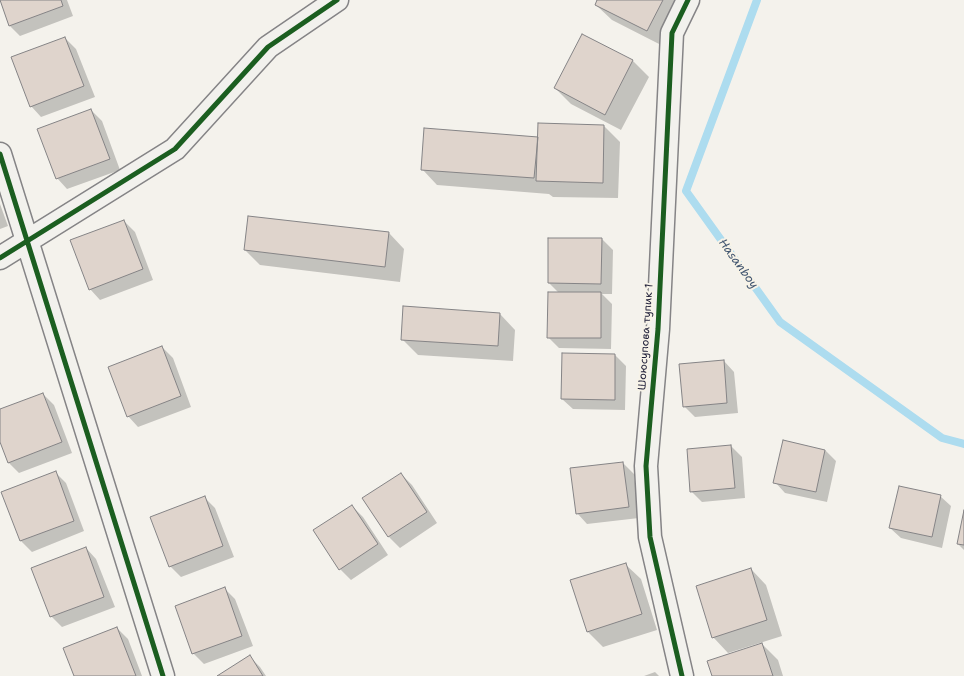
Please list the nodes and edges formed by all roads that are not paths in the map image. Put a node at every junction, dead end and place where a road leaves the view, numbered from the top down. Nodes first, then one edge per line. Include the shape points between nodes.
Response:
1 (337, 0) edge
2 (688, 0) edge
3 (0, 154) edge
4 (27, 240) junction
5 (0, 258) edge
6 (163, 676) edge
7 (682, 676) edge

1 - 4 street via 268,47 175,149
2 - 7 street, Шоюсупова тупик 1 via 672,33 658,328 646,466 650,537
3 - 4 street
4 - 5 street
4 - 6 street

